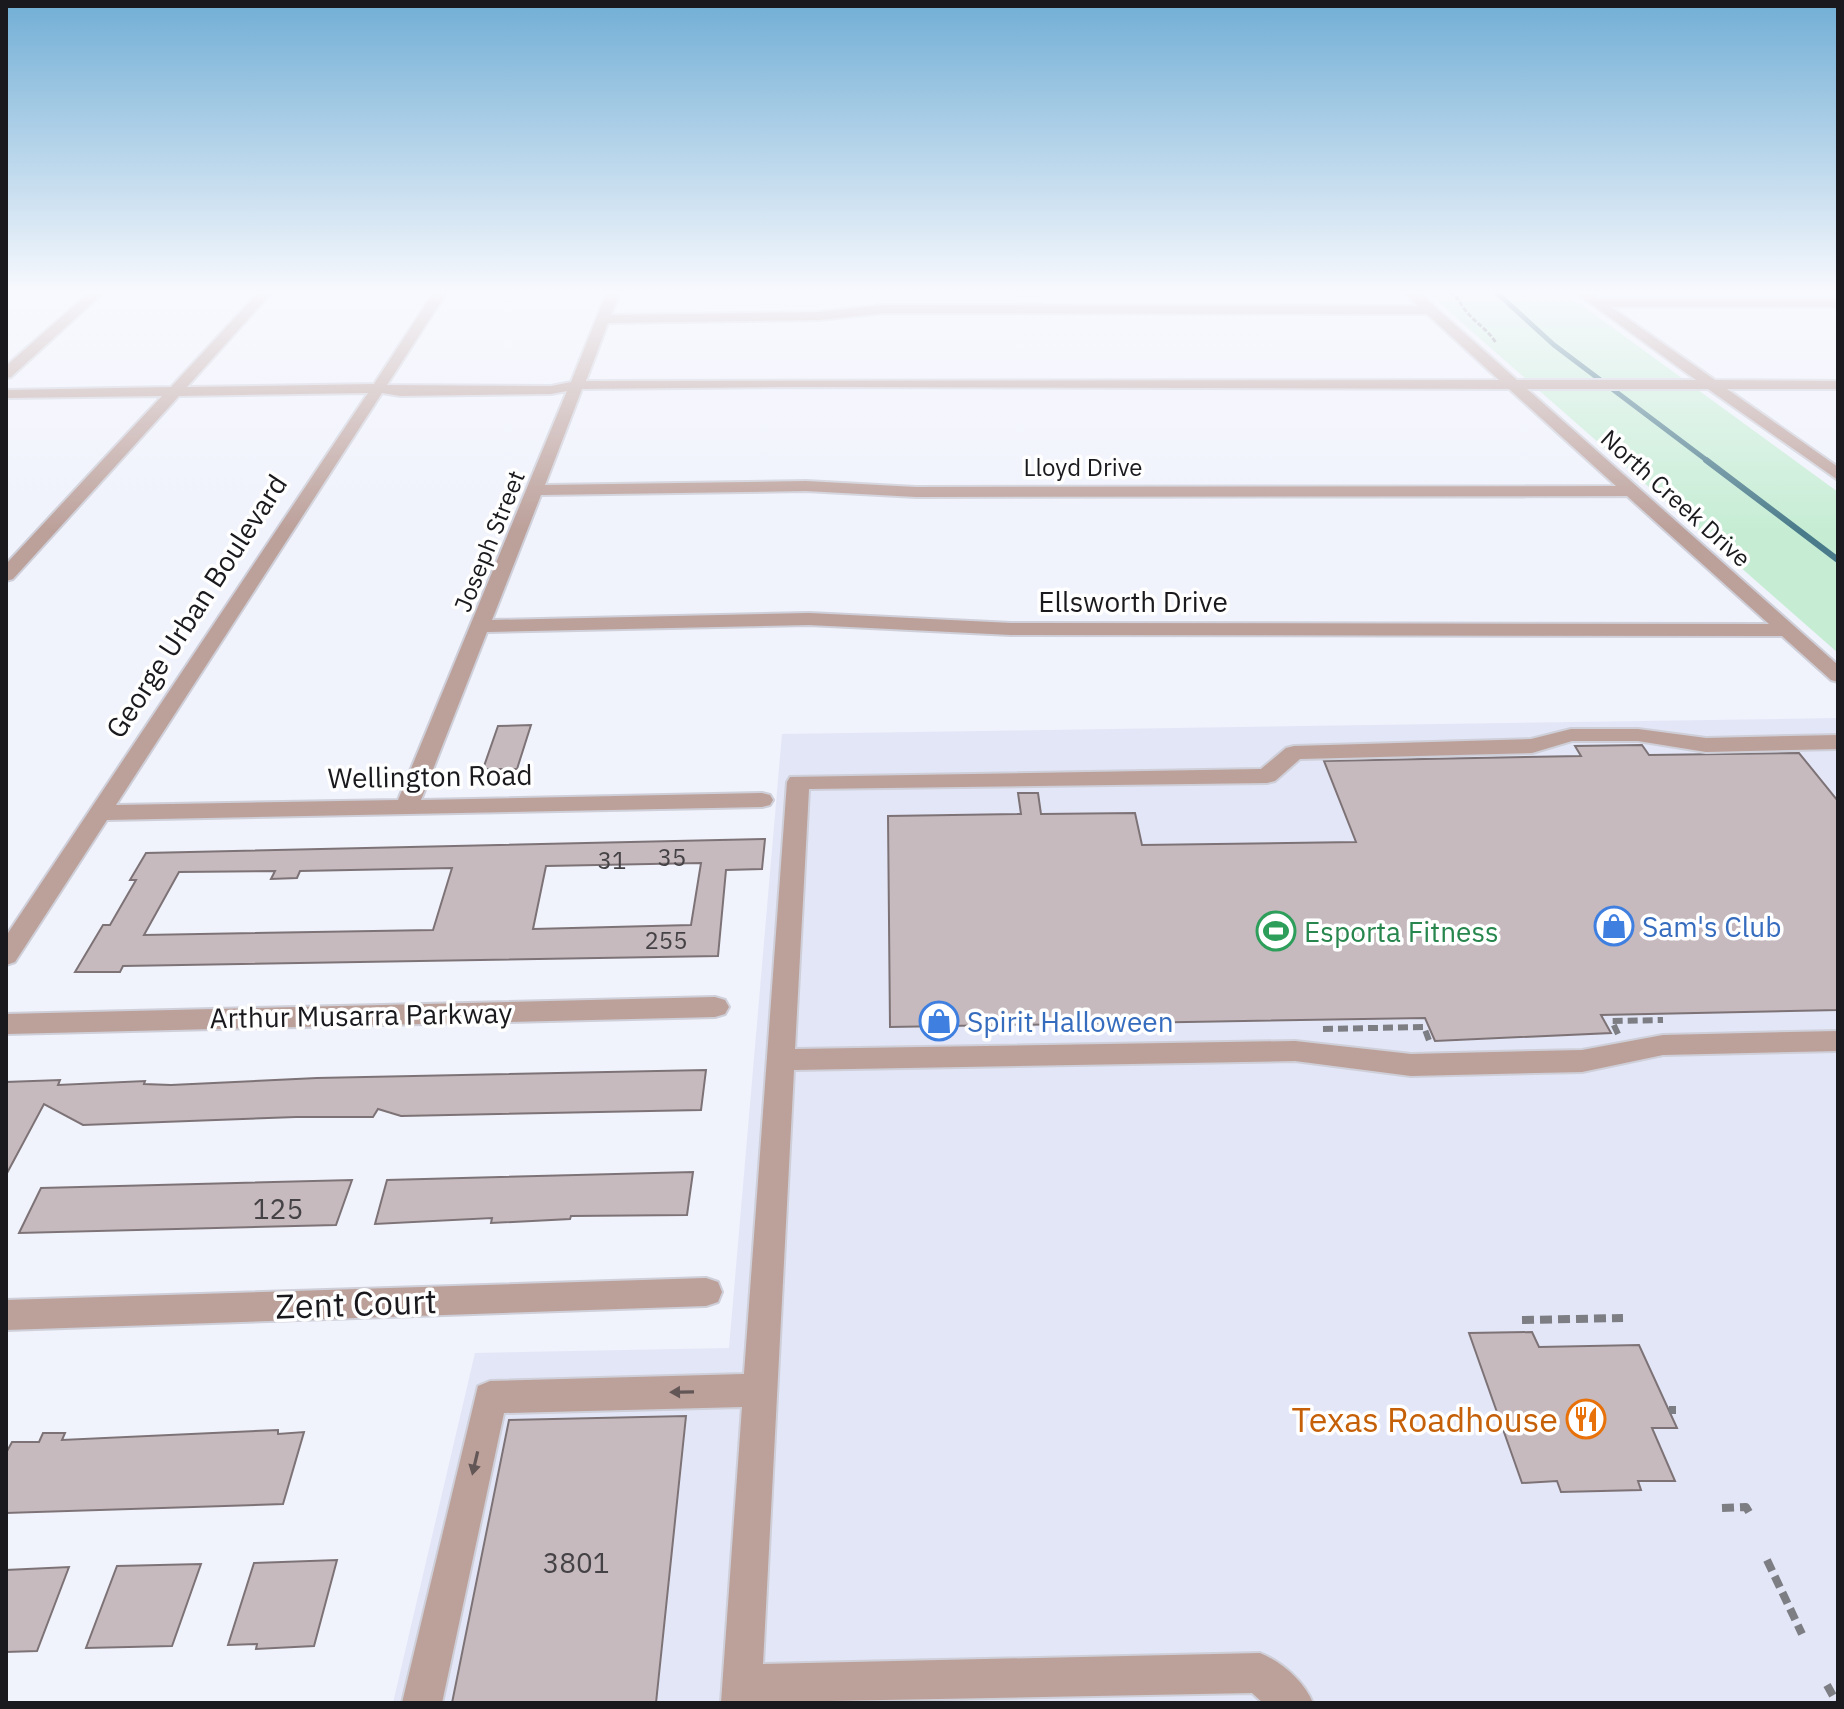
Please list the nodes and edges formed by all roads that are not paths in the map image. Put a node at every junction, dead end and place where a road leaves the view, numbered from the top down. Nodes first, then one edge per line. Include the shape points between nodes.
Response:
1 (193, 372) edge
2 (389, 372) edge
3 (582, 372) edge
4 (1497, 372) edge
5 (1695, 372) edge
6 (577, 385) junction
7 (1512, 385) junction
8 (1714, 385) junction
9 (1838, 385) edge
10 (378, 388) junction
11 (175, 391) junction
12 (6, 394) edge
13 (1838, 475) edge
14 (535, 490) junction
15 (1632, 491) junction
16 (6, 575) edge
17 (481, 626) junction
18 (1786, 630) junction
19 (1838, 676) edge
20 (1838, 742) edge
21 (762, 800) dead end
22 (407, 807) junction
23 (100, 813) junction
24 (6, 956) edge
25 (715, 1007) dead end
26 (6, 1024) edge
27 (1838, 1041) edge
28 (780, 1060) junction
29 (706, 1292) dead end
30 (6, 1315) edge
31 (760, 1390) junction
32 (741, 1694) edge
33 (422, 1703) edge
34 (1293, 1703) edge

1 - 11 street
2 - 10 street, George Urban Boulevard
3 - 6 street, Joseph Street
4 - 7 street, North Creek Drive
5 - 8 street
6 - 7 street
6 - 10 street via 506,391
6 - 14 street, Joseph Street
7 - 8 street
7 - 15 street, North Creek Drive
8 - 9 street
8 - 13 street
10 - 11 street
10 - 23 street, George Urban Boulevard
11 - 12 street
11 - 16 street
14 - 15 street, Lloyd Drive via 806,486 916,492
14 - 17 street, Joseph Street
15 - 18 street, North Creek Drive
17 - 18 street, Ellsworth Drive via 809,619 1011,629
17 - 22 street, Joseph Street
18 - 19 street, North Creek Drive
20 - 28 street via 1706,745 1638,735 1571,735 1532,746 1294,753 1267,776 798,782
21 - 22 street, Wellington Road
22 - 23 street, Wellington Road
23 - 24 street, George Urban Boulevard
25 - 26 street, Arthur Musarra Parkway
27 - 28 street via 1663,1045 1582,1061 1411,1065 1295,1051
28 - 31 street
29 - 30 street, Zent Court
31 - 32 street
31 -> 33 street via 490,1397
32 - 34 street via 1260,1673

